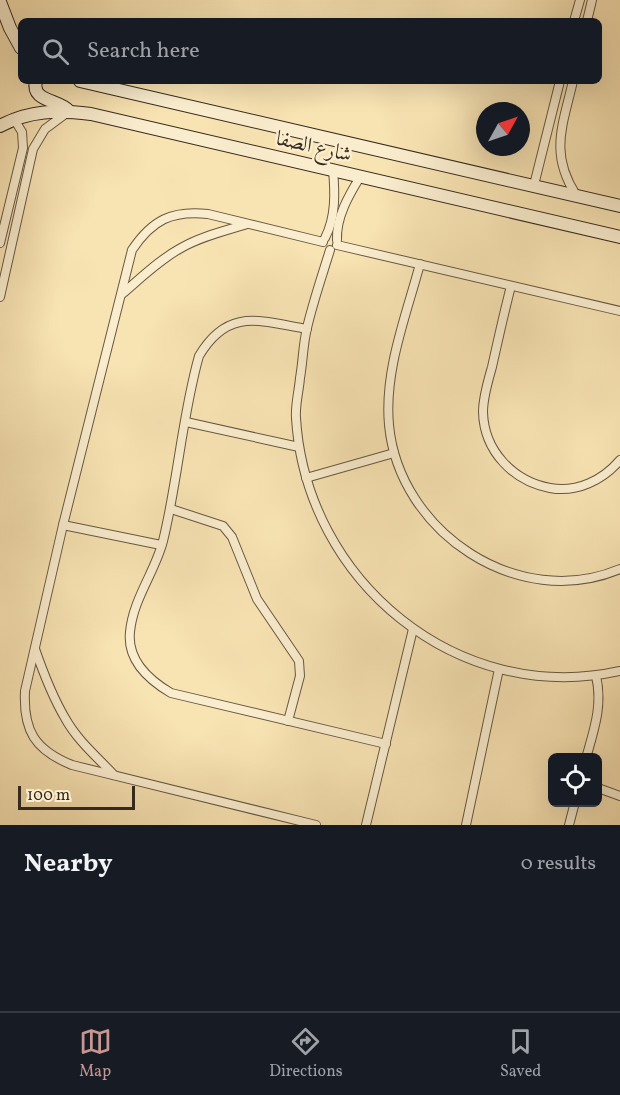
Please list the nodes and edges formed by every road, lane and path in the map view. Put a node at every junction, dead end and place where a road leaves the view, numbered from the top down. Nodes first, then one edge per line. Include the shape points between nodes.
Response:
1 (580, 0) edge
2 (592, 0) edge
3 (0, 2) edge
4 (575, 18) edge
5 (588, 18) edge
6 (18, 43) edge
7 (35, 84) edge
8 (93, 84) edge
9 (559, 84) edge
10 (572, 84) edge
11 (69, 111) junction
12 (14, 119) junction
13 (0, 126) edge
14 (20, 162) junction
15 (30, 165) junction
16 (333, 170) junction
17 (360, 177) junction
18 (534, 185) junction
19 (576, 195) junction
20 (620, 206) edge
21 (248, 224) junction
22 (620, 237) edge
23 (324, 240) junction
24 (0, 243) edge
25 (334, 245) junction
26 (420, 264) junction
27 (511, 286) junction
28 (121, 294) junction
29 (0, 297) edge
30 (620, 311) edge
31 (307, 329) junction
32 (186, 422) junction
33 (299, 447) junction
34 (394, 453) junction
35 (620, 460) edge
36 (306, 478) junction
37 (171, 509) junction
38 (63, 525) junction
39 (162, 545) junction
40 (620, 569) edge
41 (413, 629) junction
42 (35, 649) junction
43 (499, 669) junction
44 (620, 671) edge
45 (596, 676) junction
46 (288, 721) junction
47 (386, 744) junction
48 (587, 753) edge
49 (114, 776) junction
50 (602, 790) edge
51 (620, 796) edge
52 (574, 807) edge
53 (316, 825) edge
54 (366, 825) edge
55 (466, 825) edge
56 (569, 825) edge

1 - 4 street
2 - 5 street
3 - 6 street
7 - 11 street via 40,97 60,103
8 - 18 street, شارع الصفا
9 - 18 street
10 - 19 street via 559,143 563,170
11 - 12 street, شارع الصفا via 40,112
11 - 15 street via 41,134
11 - 16 street, شارع الصفا
12 - 13 street, شارع الصفا
12 - 14 street via 24,137
14 - 15 street
14 - 24 street
15 - 29 street
16 - 17 street, شارع الصفا
16 - 23 street via 334,204
17 - 22 street, شارع الصفا
17 - 25 street via 345,202
18 - 19 street, شارع الصفا
19 - 20 street, شارع الصفا
21 - 23 street
21 - 28 street via 179,249
21 - 28 street via 190,212 156,223 132,250
23 - 25 street via 326,248
23 - 25 street via 332,236
25 - 26 street
25 - 31 street
26 - 27 street
26 - 34 street via 388,398
27 - 30 street
27 - 35 street via 483,411 493,449 520,477 538,486 557,489 595,481
28 - 38 street
31 - 32 street via 251,320 220,330 207,341 199,356
31 - 33 street via 296,416
32 - 33 street
32 - 37 street
33 - 36 street
34 - 36 street
34 - 40 street via 414,499 430,520 449,539 494,567 540,579 574,580
36 - 41 street via 318,514 342,556 384,606
37 - 39 street
37 - 46 street via 223,526 232,537 257,599 299,661 300,676
38 - 39 street
38 - 42 street
39 - 46 street via 130,633 141,669 171,693
41 - 43 street via 454,653
41 - 47 street
42 - 49 street via 66,719
42 - 49 street via 25,691 29,729 54,758
43 - 45 street via 546,678
43 - 55 street
44 - 45 street
45 - 48 street via 599,709
46 - 47 street
47 - 54 street
49 - 53 street
50 - 51 street
52 - 56 street

